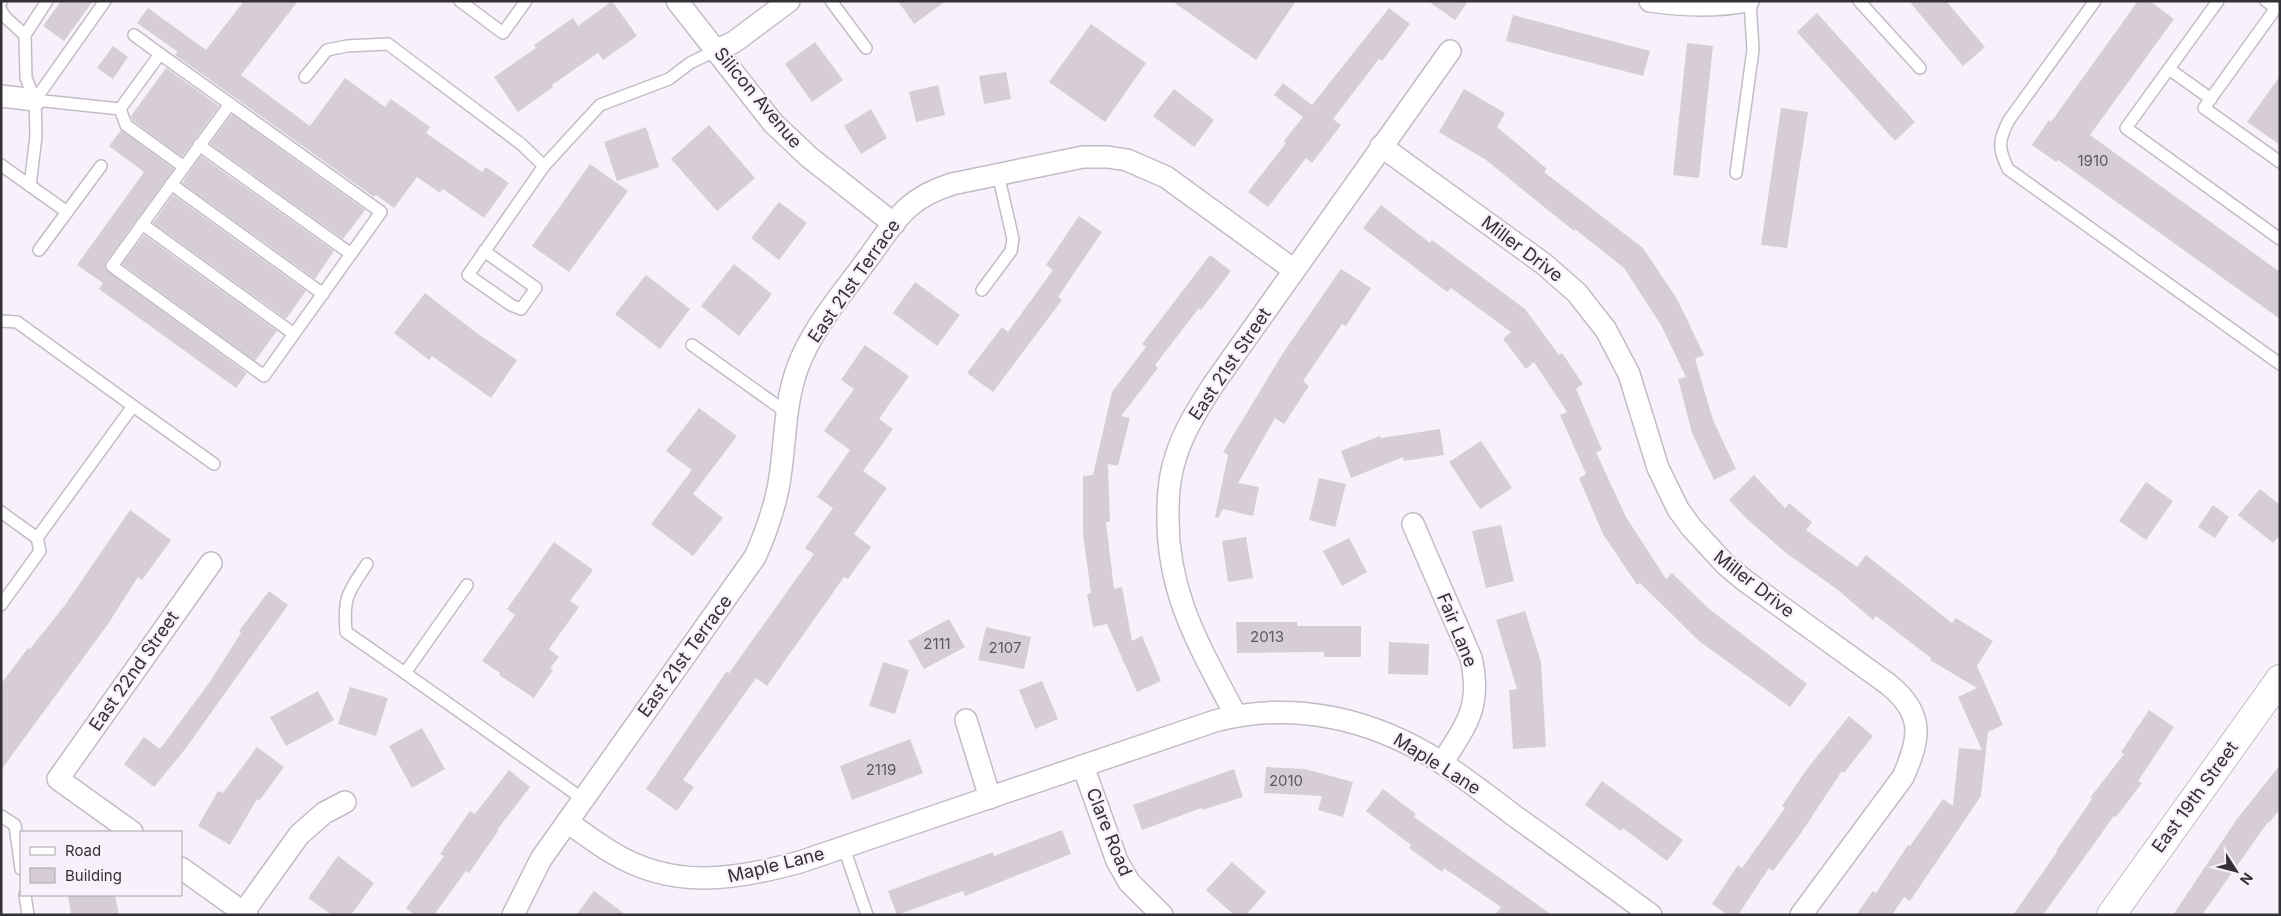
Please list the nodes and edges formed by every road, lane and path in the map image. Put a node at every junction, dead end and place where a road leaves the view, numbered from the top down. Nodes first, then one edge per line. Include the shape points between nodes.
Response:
1 (47, 1) edge
2 (105, 1) edge
3 (460, 1) edge
4 (526, 1) edge
5 (677, 1) edge
6 (789, 1) edge
7 (831, 1) edge
8 (1650, 1) edge
9 (1749, 1) edge
10 (1860, 1) edge
11 (2095, 1) edge
12 (2218, 1) edge
13 (2266, 1) edge
14 (1, 10) edge
15 (25, 35) junction
16 (134, 35) dead end
17 (866, 48) dead end
18 (717, 50) junction
19 (1450, 51) dead end
20 (160, 54) junction
21 (1920, 68) dead end
22 (2169, 69) junction
23 (304, 77) dead end
24 (1, 96) edge
25 (2211, 99) junction
26 (35, 100) junction
27 (230, 104) junction
28 (120, 109) junction
29 (200, 145) junction
30 (1381, 146) junction
31 (2280, 162) edge
32 (1, 165) edge
33 (101, 166) dead end
34 (544, 166) junction
35 (184, 167) junction
36 (1736, 173) dead end
37 (998, 174) junction
38 (171, 184) junction
39 (30, 186) junction
40 (67, 212) junction
41 (142, 224) junction
42 (894, 224) junction
43 (2280, 239) edge
44 (39, 250) dead end
45 (484, 251) junction
46 (351, 254) junction
47 (1294, 270) junction
48 (982, 290) dead end
49 (323, 294) junction
50 (1, 321) edge
51 (294, 334) junction
52 (692, 345) dead end
53 (2280, 364) edge
54 (132, 406) junction
55 (786, 412) junction
56 (214, 464) dead end
57 (1, 512) edge
58 (1413, 524) dead end
59 (37, 538) junction
60 (211, 563) dead end
61 (367, 564) dead end
62 (467, 585) dead end
63 (1, 605) edge
64 (405, 673) junction
65 (2280, 679) edge
66 (1236, 716) junction
67 (966, 720) dead end
68 (1442, 763) junction
69 (1083, 766) junction
70 (990, 798) junction
71 (583, 799) junction
72 (345, 802) dead end
73 (1, 816) edge
74 (567, 822) junction
75 (131, 831) edge
76 (844, 848) junction
77 (20, 862) edge
78 (182, 869) edge
79 (25, 896) edge
80 (245, 914) edge
81 (28, 915) edge
82 (513, 915) edge
83 (868, 915) edge
84 (1162, 915) edge
85 (1652, 915) edge
86 (1801, 915) edge
87 (2110, 915) edge

1 - 15 lane
2 - 26 lane
3 - 4 lane via 503,33
5 - 18 street, Silicon Avenue
6 - 18 street via 734,42
7 - 17 lane
8 - 9 street via 1719,6
9 - 36 lane via 1753,50
10 - 21 lane
11 - 53 lane via 2009,120 2001,136 2000,153 2008,169
12 - 22 lane
13 - 25 lane via 2276,8
14 - 15 lane via 5,18
15 - 26 lane via 26,78
16 - 20 lane
18 - 34 lane via 669,79 600,105
18 - 42 street, Silicon Avenue via 773,123 860,199
19 - 30 street, East 21st Street
20 - 27 lane
20 - 28 lane
22 - 25 lane
22 - 43 lane via 2126,128
23 - 34 lane via 327,50 388,44 521,144
24 - 26 street
25 - 31 lane via 2204,108
26 - 28 lane
26 - 39 lane via 36,136
27 - 29 lane
27 - 46 lane via 381,212
28 - 35 lane via 126,125
29 - 35 lane
29 - 46 lane
30 - 47 street, East 21st Street
30 - 86 street, Miller Drive via 1544,264 1577,293 1606,330 1629,374 1658,468 1678,510 1691,527 1725,564 1888,684 1910,706 1917,735 1903,776
32 - 39 lane
33 - 40 lane
34 - 45 lane
35 - 38 lane
37 - 42 street, East 21st Terrace via 934,190 917,199
37 - 47 street, East 21st Terrace via 1083,156 1127,160 1166,177
37 - 48 lane via 1013,239 1011,251
38 - 41 lane
38 - 49 lane
39 - 40 lane
40 - 44 lane
41 - 51 lane
41 - 51 lane via 112,266 264,376
42 - 55 street, East 21st Terrace via 817,329 798,368
45 - 45 lane via 468,275 521,309 536,288
46 - 49 lane
47 - 66 street, East 21st Street via 1196,412 1176,456 1170,479 1169,550 1180,600 1188,624
49 - 51 lane
50 - 54 lane via 17,322
52 - 55 lane
54 - 56 lane
54 - 59 lane
55 - 71 street, East 21st Terrace via 778,487 756,557
57 - 59 lane
58 - 68 street, Fair Lane via 1471,658 1476,678 1475,699 1469,718
59 - 63 lane via 40,551
60 - 75 street, East 22nd Street via 58,779
61 - 64 lane via 346,596 346,632
62 - 64 lane
64 - 71 lane
65 - 87 street, East 19th Street
66 - 68 street, Maple Lane via 1280,712 1333,716 1393,736
66 - 69 street, Maple Lane
67 - 70 street
68 - 85 street, Maple Lane
69 - 70 street, Maple Lane
69 - 84 street, Clare Road via 1117,862 1129,882
70 - 76 street, Maple Lane
71 - 74 street, East 21st Terrace
72 - 80 street via 324,813 299,835
73 - 77 lane via 15,825
74 - 76 street, Maple Lane via 634,864 688,878 746,875
74 - 82 street, East 21st Terrace via 541,858
76 - 83 lane
78 - 80 street
79 - 81 lane

